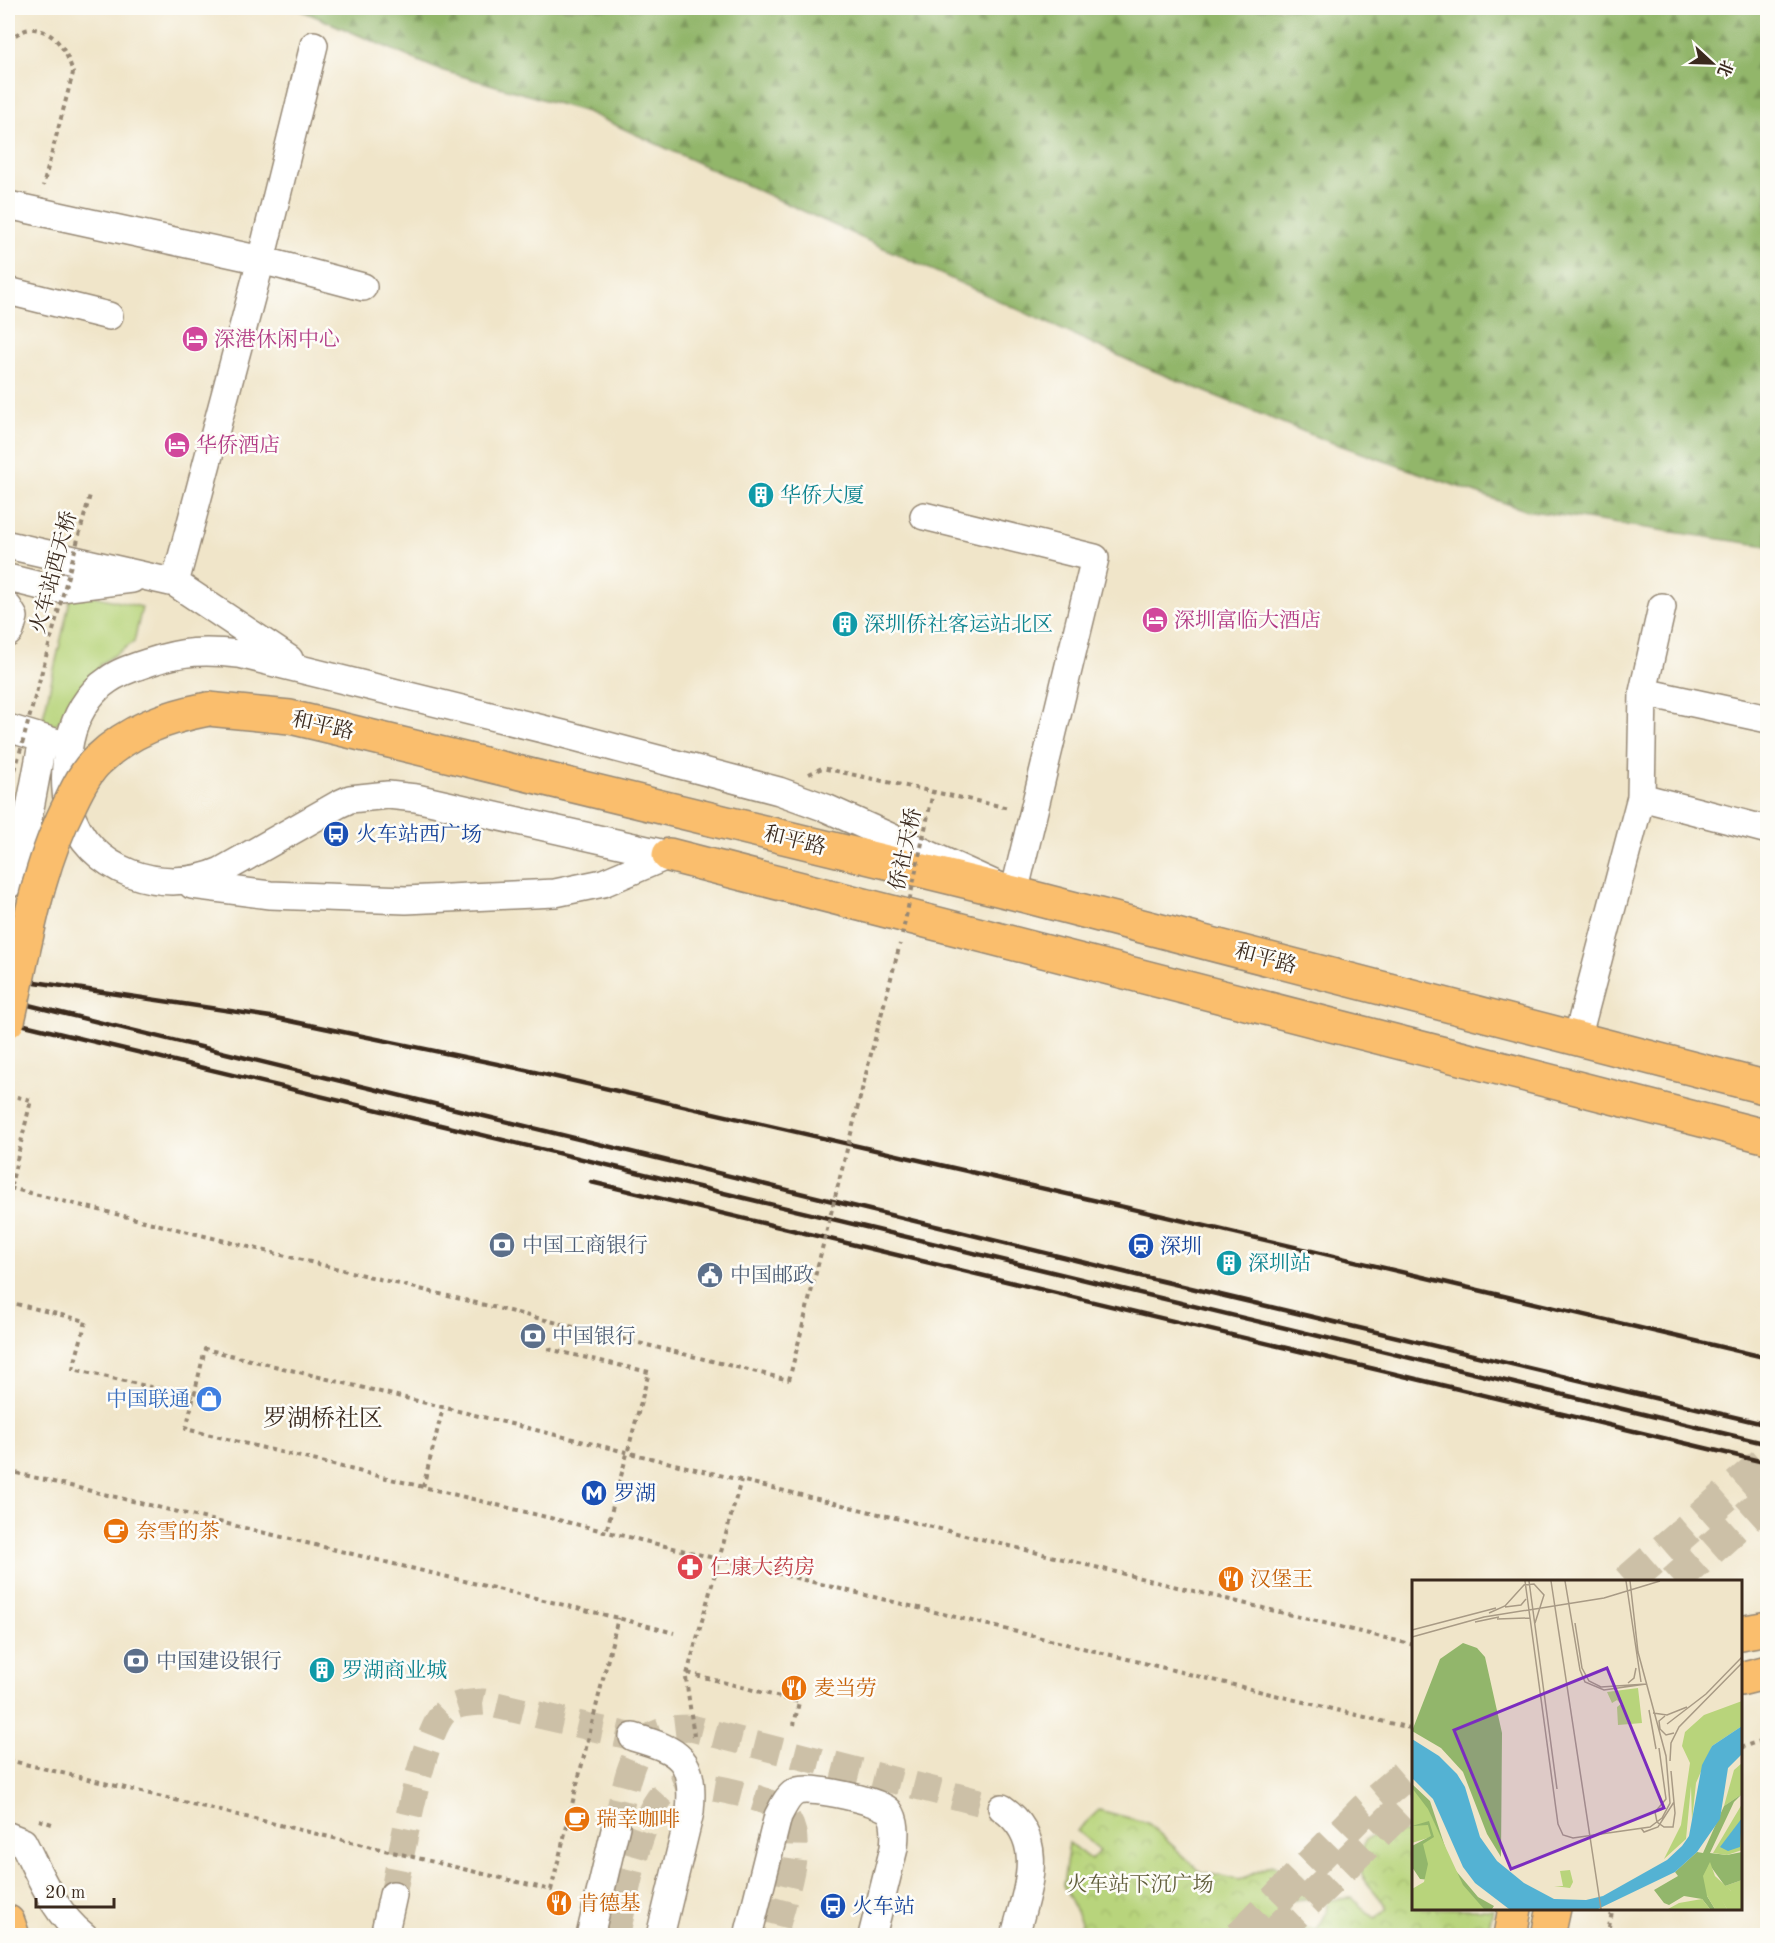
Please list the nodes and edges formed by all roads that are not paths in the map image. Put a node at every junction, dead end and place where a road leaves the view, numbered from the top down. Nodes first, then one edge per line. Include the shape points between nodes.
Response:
1 (314, 45) dead end
2 (8, 205) edge
3 (261, 260) junction
4 (363, 287) dead end
5 (8, 291) edge
6 (109, 316) dead end
7 (924, 516) dead end
8 (8, 545) edge
9 (8, 578) edge
10 (163, 580) junction
11 (8, 607) edge
12 (1662, 607) dead end
13 (8, 633) edge
14 (302, 669) junction
15 (1644, 692) junction
16 (8, 706) edge
17 (1767, 719) edge
18 (35, 736) edge
19 (1641, 797) junction
20 (1767, 830) edge
21 (669, 855) junction
22 (159, 881) junction
23 (8, 885) edge
24 (1014, 893) junction
25 (8, 1021) edge
26 (1577, 1039) junction
27 (1767, 1088) edge
28 (1767, 1137) edge
29 (1767, 1628) edge
30 (1742, 1633) edge
31 (1767, 1672) edge
32 (1742, 1678) edge
33 (633, 1737) tunnel mouth
34 (1002, 1808) tunnel mouth
35 (616, 1826) tunnel mouth
36 (8, 1836) edge
37 (393, 1895) tunnel mouth
38 (1507, 1910) edge
39 (1515, 1910) edge
40 (1554, 1910) edge
41 (8, 1922) edge
42 (13, 1935) edge
43 (84, 1935) edge
44 (384, 1935) edge
45 (590, 1935) edge
46 (660, 1935) edge
47 (748, 1935) edge
48 (872, 1935) edge
49 (1015, 1935) edge
50 (1500, 1935) edge
51 (1510, 1935) edge
52 (1548, 1935) edge

1 - 3 street
2 - 3 street
3 - 4 street
3 - 10 street
5 - 6 street
7 - 24 street via 1095,558
8 - 10 street
9 - 10 street via 53,589
10 - 14 street
11 - 13 street via 14,617
12 - 15 street
14 - 18 street via 239,654 173,654 129,668 106,681 76,721
14 - 24 street via 779,791 826,808
15 - 17 street
15 - 19 street
16 - 18 street
18 - 22 street via 65,766 69,809 95,850 111,864
18 - 23 street via 24,840
19 - 20 street
19 - 26 street
21 - 22 street via 603,883 532,894 406,900 282,896
21 - 22 street via 416,798 373,795 339,804 207,878
21 - 28 main road
24 - 25 main road, 和平路, bridge via 290,717 208,710 178,715 120,742 97,761 79,785 63,817 38,890
24 - 26 main road, 和平路
26 - 27 main road, 和平路
29 - 30 main road
31 - 32 main road
33 - 46 street via 660,1744 678,1755 690,1773 690,1812
34 - 49 street via 1020,1824 1030,1848 1030,1875
35 - 45 street
36 - 43 street via 23,1842 59,1909 72,1927
37 - 44 street
38 - 50 street
39 - 51 main road
40 - 52 main road
41 - 42 main road
47 - 48 street via 778,1816 796,1791 809,1789 880,1805 889,1812 894,1848

